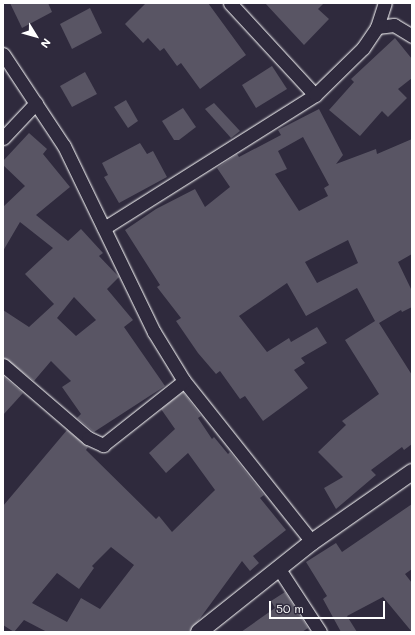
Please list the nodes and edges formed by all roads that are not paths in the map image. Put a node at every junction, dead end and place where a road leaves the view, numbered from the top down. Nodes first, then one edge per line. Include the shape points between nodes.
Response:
1 (230, 3) edge
2 (385, 3) edge
3 (378, 27) junction
4 (412, 36) edge
5 (3, 54) edge
6 (314, 95) junction
7 (36, 103) junction
8 (3, 138) edge
9 (104, 228) junction
10 (3, 365) edge
11 (184, 381) junction
12 (412, 472) edge
13 (312, 542) junction
14 (279, 569) junction
15 (199, 632) edge
16 (320, 632) edge

1 - 6 street
2 - 3 street
3 - 4 street via 394,25
3 - 6 street via 363,48
5 - 7 street
6 - 9 street
7 - 8 street
7 - 9 street via 64,146
9 - 11 street via 154,332
10 - 11 street via 88,438 103,444
11 - 13 street
12 - 13 street
13 - 14 street
14 - 15 street
14 - 16 street

